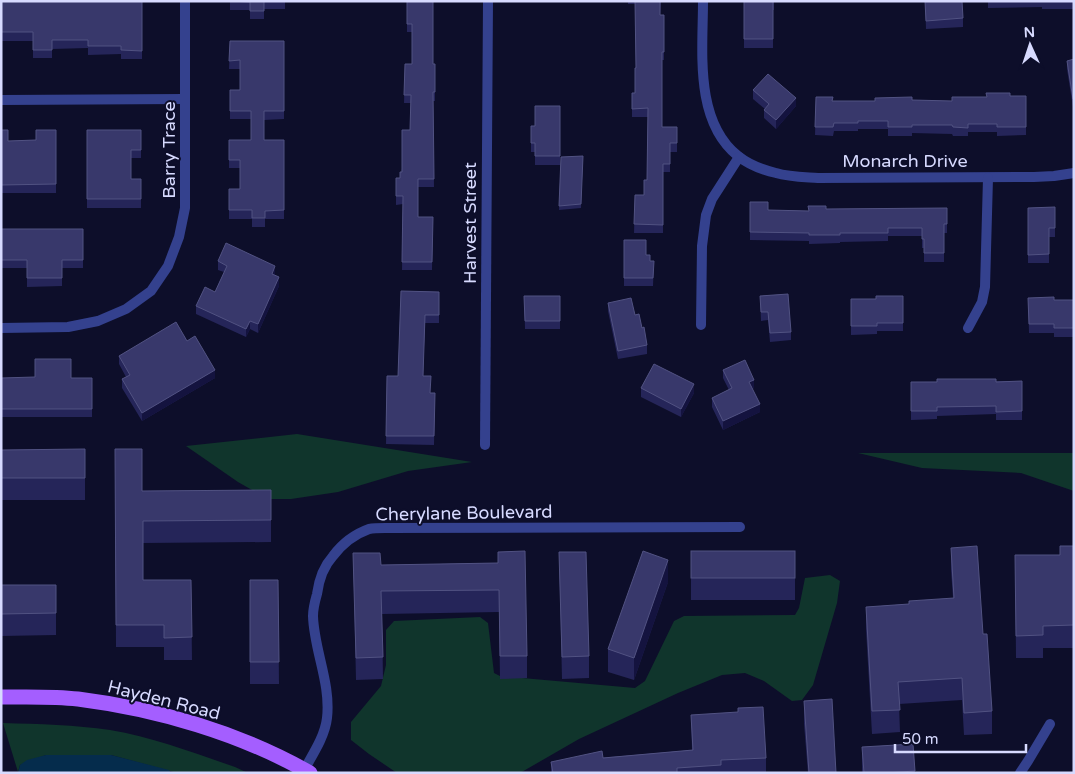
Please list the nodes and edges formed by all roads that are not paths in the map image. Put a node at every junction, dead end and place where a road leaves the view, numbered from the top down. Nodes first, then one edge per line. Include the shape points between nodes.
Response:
1 (185, 1) edge
2 (488, 1) edge
3 (703, 1) edge
4 (184, 99) junction
5 (1, 100) edge
6 (739, 157) junction
7 (1074, 173) edge
8 (988, 178) junction
9 (701, 325) dead end
10 (1, 328) edge
11 (968, 328) dead end
12 (485, 445) dead end
13 (740, 526) dead end
14 (1, 697) edge
15 (1050, 724) dead end
16 (307, 771) edge
17 (1020, 773) edge

1 - 4 street, Barry Trace
2 - 12 street, Harvest Street
3 - 6 street via 706,98 719,134
4 - 5 street
4 - 10 street, Barry Trace via 185,208 168,266 151,291 126,309 98,321 68,327
6 - 8 street, Monarch Drive via 777,174 818,178
6 - 9 street via 712,199 706,215 702,246
7 - 8 street, Monarch Drive
8 - 11 street via 985,287 982,302
13 - 16 street, Cherylane Boulevard via 384,528 360,534 336,551 319,581 313,615 327,693 328,717
14 - 16 main road, Hayden Road via 77,699 148,711 221,733
15 - 17 street

